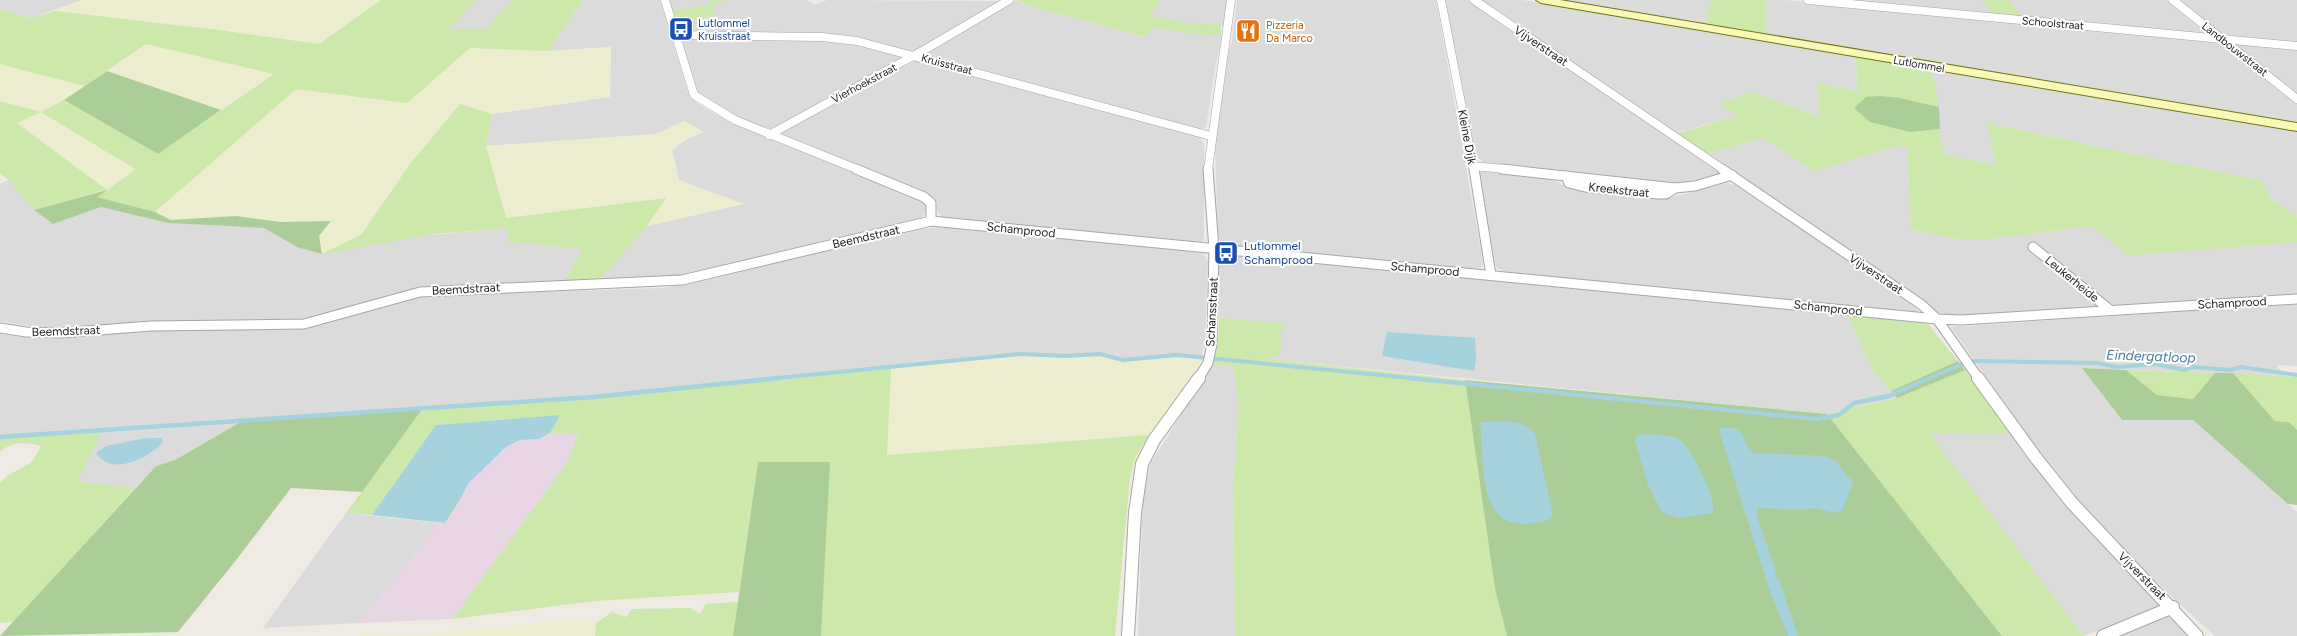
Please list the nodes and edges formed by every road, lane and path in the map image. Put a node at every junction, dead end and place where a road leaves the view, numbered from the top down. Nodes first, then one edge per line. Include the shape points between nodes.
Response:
1 (665, 0) edge
2 (1008, 0) edge
3 (1232, 0) edge
4 (1441, 0) edge
5 (1474, 0) edge
6 (1541, 0) edge
7 (1808, 0) edge
8 (2173, 0) edge
9 (676, 35) junction
10 (2221, 38) junction
11 (2297, 46) edge
12 (915, 55) junction
13 (2297, 99) edge
14 (2297, 127) edge
15 (770, 135) junction
16 (1211, 136) junction
17 (1473, 166) junction
18 (1732, 176) junction
19 (931, 221) junction
20 (2033, 247) dead end
21 (1214, 249) junction
22 (1491, 275) junction
23 (2297, 299) edge
24 (2110, 310) junction
25 (1936, 319) junction
26 (0, 328) edge
27 (2173, 607) junction
28 (1128, 636) edge
29 (2103, 636) edge
30 (2197, 636) edge

1 - 9 street
2 - 12 street, Vierhoekstraat
3 - 16 street, Schansstraat
4 - 17 street, Kleine Dijk
5 - 18 street, Vijverstraat
6 - 14 main road, Lutlommel
7 - 10 street, Schoolstraat
8 - 10 street, Landbouwstraat
9 - 12 street, Kruisstraat via 840,38
9 - 15 street via 694,95 718,111
10 - 11 street, Schoolstraat
10 - 13 street, Landbouwstraat
12 - 15 street, Vierhoekstraat
12 - 16 street, Kruisstraat
15 - 19 street via 924,197 931,202
16 - 21 street, Schansstraat via 1208,164
17 - 18 street, Kreekstraat via 1566,176 1569,183 1585,187 1659,194
17 - 22 street, Kleine Dijk
18 - 25 street, Vijverstraat via 1922,306
19 - 21 street, Schamprood
19 - 26 street, Beemdstraat via 682,280 420,292 304,324 151,326 60,333
20 - 24 street, Leukerheide
21 - 22 street, Schamprood
21 - 28 street, Schansstraat via 1209,359 1154,440 1142,464 1135,513
22 - 25 street, Schamprood
23 - 24 street, Schamprood
24 - 25 street, Schamprood
25 - 27 street, Vijverstraat via 2073,505
27 - 29 street
27 - 30 street, Vijverstraat

